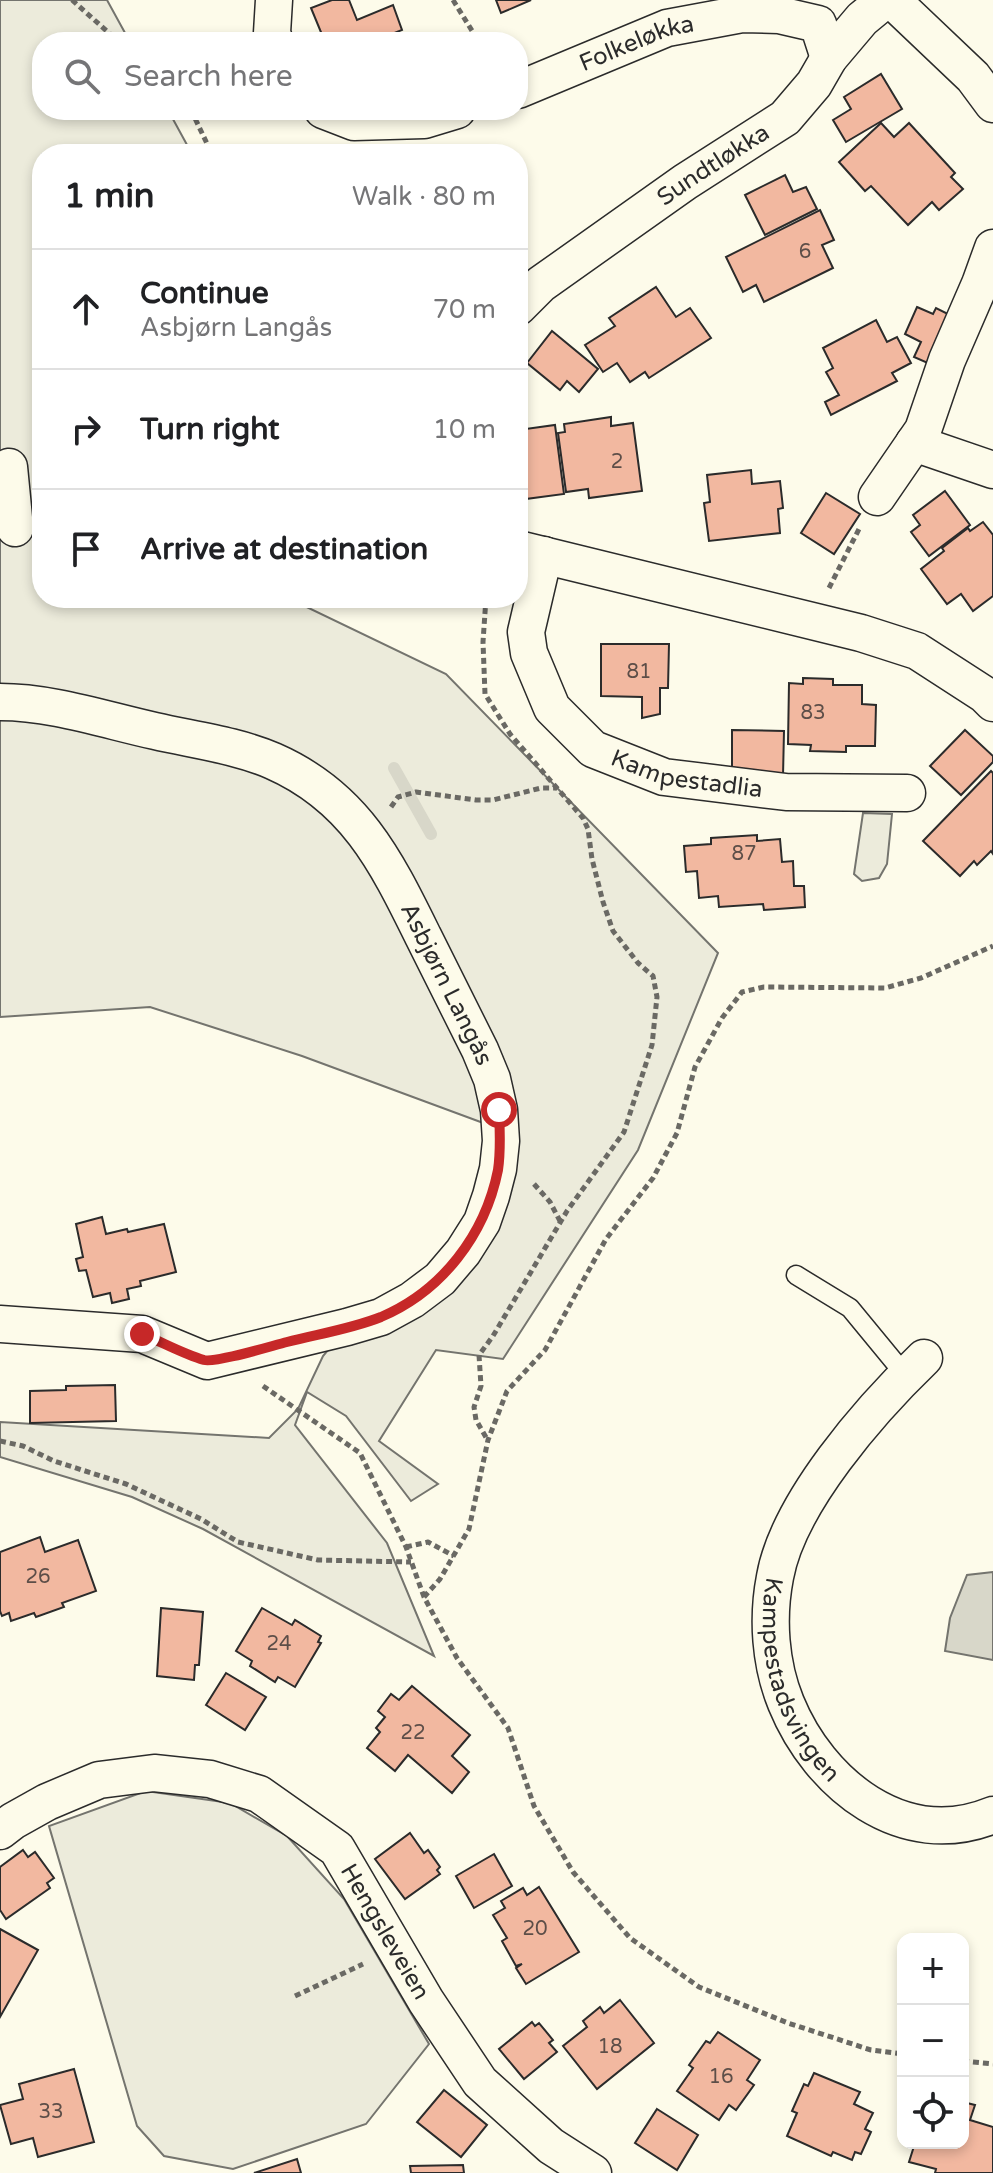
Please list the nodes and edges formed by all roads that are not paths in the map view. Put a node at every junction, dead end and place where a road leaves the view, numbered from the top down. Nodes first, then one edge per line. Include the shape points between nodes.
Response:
1 (274, 0) edge
2 (885, 0) edge
3 (892, 0) edge
4 (272, 32) edge
5 (829, 58) junction
6 (528, 86) edge
7 (993, 104) edge
8 (349, 120) edge
9 (424, 120) edge
10 (993, 248) edge
11 (528, 297) edge
12 (914, 443) junction
13 (17, 467) edge
14 (993, 470) edge
15 (877, 497) road end
16 (15, 528) dead end
17 (531, 552) edge
18 (528, 600) edge
19 (528, 608) edge
20 (0, 702) edge
21 (993, 703) edge
22 (907, 793) dead end
23 (796, 1275) dead end
24 (0, 1324) edge
25 (915, 1367) joint
26 (993, 1815) edge
27 (0, 1831) edge
28 (593, 2173) edge

1 - 4 street
2 - 5 street, Sundtløkka
3 - 7 street via 973,77
5 - 6 street, Folkeløkka via 818,24 742,14 667,28
5 - 11 street, Sundtløkka via 785,118 685,182
8 - 9 street
10 - 12 street
12 - 14 street
12 - 15 street
13 - 16 street
17 - 18 street, Kampestadlia
17 - 21 street, Kampestadlia via 917,651
19 - 22 street, Kampestadlia via 529,653 552,708 593,749 664,777 786,792
20 - 24 street, Asbjørn Langås via 54,708 232,748 309,780 341,806 391,872 480,1050 492,1079 501,1141 491,1196 463,1252 440,1279 381,1317 207,1361 142,1334
23 - 25 lane via 850,1308
25 - 26 street, Kampestadsvingen via 854,1434 808,1497 788,1535 775,1575 770,1618 774,1661 805,1740 856,1796 884,1813 917,1822 949,1825
27 - 28 street, Hengsleveien via 47,1802 99,1780 154,1773 210,1779 259,1794 337,1849 480,2082 551,2146

